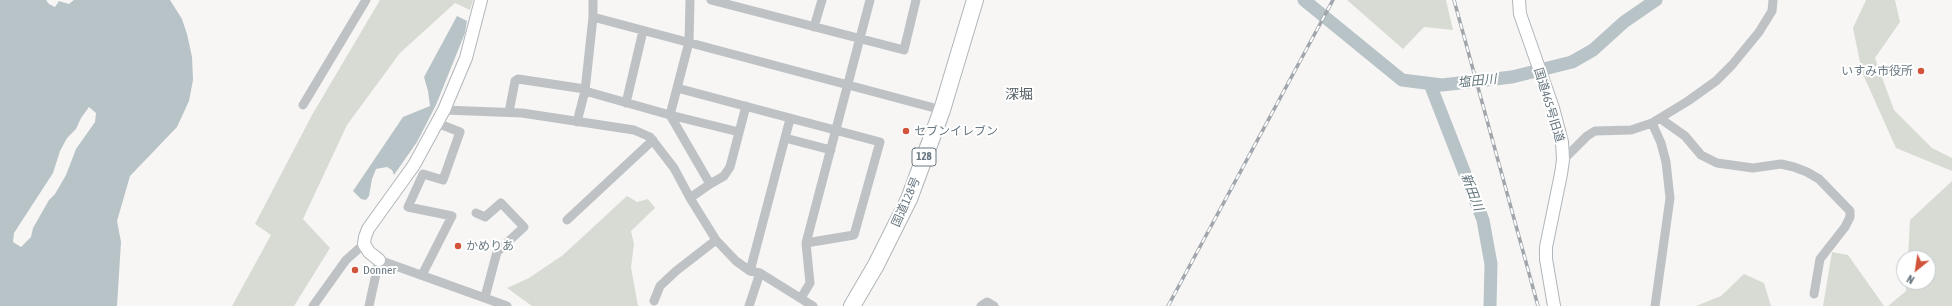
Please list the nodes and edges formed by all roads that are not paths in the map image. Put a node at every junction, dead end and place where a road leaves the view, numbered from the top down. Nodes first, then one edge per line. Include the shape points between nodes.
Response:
1 (366, 0) edge
2 (481, 0) edge
3 (593, 0) edge
4 (690, 0) edge
5 (711, 0) edge
6 (822, 0) edge
7 (870, 0) edge
8 (916, 0) edge
9 (975, 0) edge
10 (1519, 0) edge
11 (1773, 0) edge
12 (593, 17) junction
13 (814, 27) junction
14 (643, 31) junction
15 (860, 37) junction
16 (689, 42) junction
17 (847, 84) junction
18 (677, 88) junction
19 (585, 90) junction
20 (626, 103) junction
21 (303, 105) dead end
22 (746, 106) junction
23 (444, 110) junction
24 (942, 110) junction
25 (509, 112) junction
26 (670, 116) junction
27 (790, 119) junction
28 (1660, 119) junction
29 (577, 122) junction
30 (437, 123) junction
31 (1652, 123) junction
32 (836, 130) junction
33 (739, 132) junction
34 (785, 138) junction
35 (652, 140) junction
36 (830, 150) junction
37 (1563, 160) junction
38 (710, 184) junction
39 (690, 198) junction
40 (476, 213) dead end
41 (567, 220) dead end
42 (716, 240) junction
43 (806, 243) junction
44 (364, 244) junction
45 (379, 260) junction
46 (750, 270) junction
47 (760, 273) junction
48 (422, 275) junction
49 (1814, 294) dead end
50 (485, 297) junction
51 (801, 298) junction
52 (654, 300) dead end
53 (313, 306) edge
54 (369, 306) edge
55 (507, 306) edge
56 (749, 306) edge
57 (813, 306) edge
58 (852, 306) edge
59 (981, 306) edge
60 (994, 306) edge
61 (1554, 306) edge
62 (1655, 306) edge

1 - 21 street
2 - 23 street via 466,58
3 - 12 street
4 - 16 street
5 - 13 street
6 - 13 street
7 - 15 street
8 - 15 street via 904,50
9 - 24 highway, 国道128号 / 128
10 - 37 street, 国道465号旧道 via 1520,14 1562,142
11 - 28 street via 1772,11 1732,65 1716,81
12 - 14 street
12 - 19 street
13 - 15 street
14 - 16 street
14 - 20 street
15 - 17 street
16 - 17 street
16 - 18 street
17 - 24 street
17 - 32 street
18 - 22 street
18 - 26 street
19 - 20 street
19 - 25 street via 518,79 515,81
19 - 29 street
20 - 26 street
22 - 27 street
22 - 33 street
23 - 25 street
23 - 30 street
24 - 58 highway, 国道128号 / 128 via 908,199 876,265
25 - 29 street
26 - 33 street
26 - 38 street
27 - 32 street
27 - 34 street
28 - 31 street
28 - 49 street via 1684,136 1701,155 1717,163 1753,168 1781,164 1808,172 1819,179 1850,211 1846,227 1820,259
29 - 35 street via 634,130
30 - 44 street via 414,165 368,229
30 - 48 street via 460,132 443,180 423,174 408,207 452,216
31 - 37 street via 1631,130 1595,131
31 - 62 street via 1666,162 1670,198
32 - 36 street
32 - 43 street via 880,142 854,235
33 - 38 street via 730,167 724,176
34 - 36 street
34 - 46 street
35 - 39 street via 674,168
35 - 41 street
36 - 43 street
37 - 61 street, 国道465号旧道 via 1546,247
38 - 39 street
39 - 42 street
40 - 50 street via 485,217 501,203 524,227 497,252
42 - 46 street via 736,261
42 - 52 street via 660,286
43 - 51 street via 810,282
44 - 45 street
44 - 53 street via 346,260
45 - 48 street
45 - 54 street
46 - 47 street
47 - 51 street
47 - 56 street
48 - 50 street
50 - 55 street
51 - 57 street
59 - 60 street via 988,302

